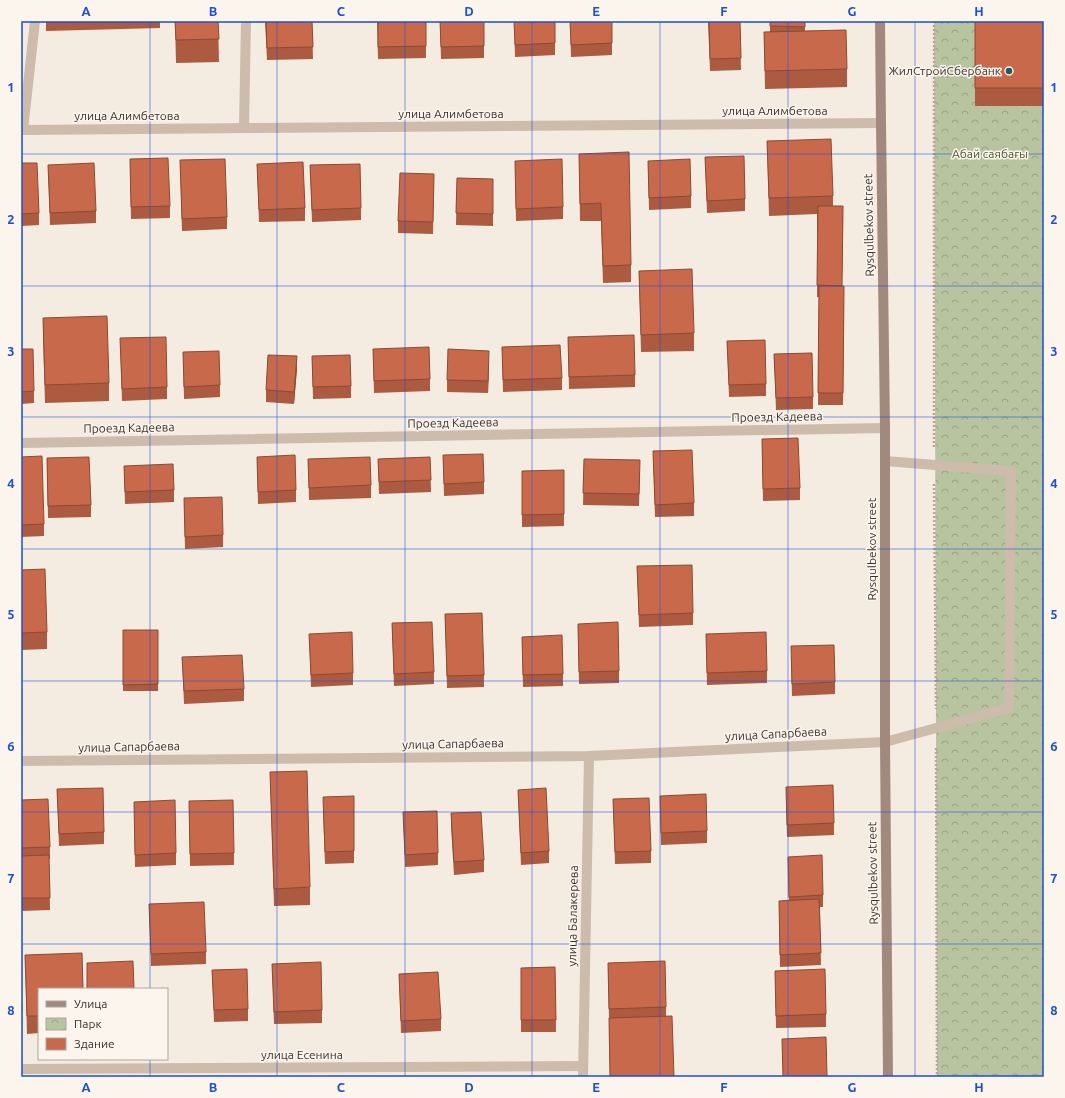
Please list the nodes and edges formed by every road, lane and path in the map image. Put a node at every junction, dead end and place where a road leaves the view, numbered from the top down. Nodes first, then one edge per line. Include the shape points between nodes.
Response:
1 (35, 21) edge
2 (246, 21) edge
3 (880, 21) edge
4 (934, 21) edge
5 (881, 123) junction
6 (244, 128) junction
7 (22, 130) edge
8 (886, 428) junction
9 (21, 443) edge
10 (886, 461) junction
11 (934, 465) junction
12 (936, 728) junction
13 (885, 742) junction
14 (589, 756) junction
15 (21, 761) edge
16 (584, 1066) junction
17 (21, 1069) edge
18 (584, 1077) edge
19 (888, 1077) edge
20 (937, 1077) edge

1 - 7 street
2 - 6 street
3 - 5 street, Rysqulbekov street
4 - 11 path
5 - 6 street, улица Алимбетова
5 - 8 street, Rysqulbekov street
6 - 7 street, улица Алимбетова
8 - 9 street, Проезд Кадеева
8 - 10 street, Rysqulbekov street
10 - 11 street
10 - 13 street, Rysqulbekov street
11 - 12 path
11 - 12 street, улица Сапарбаева via 1011,471 1009,708
12 - 13 street, улица Сапарбаева
12 - 20 path
13 - 14 street, улица Сапарбаева
13 - 19 street, Rysqulbekov street
14 - 15 street, улица Сапарбаева
14 - 16 street, улица Балакерева
16 - 17 street, улица Есенина
16 - 18 street, улица Балакерева

